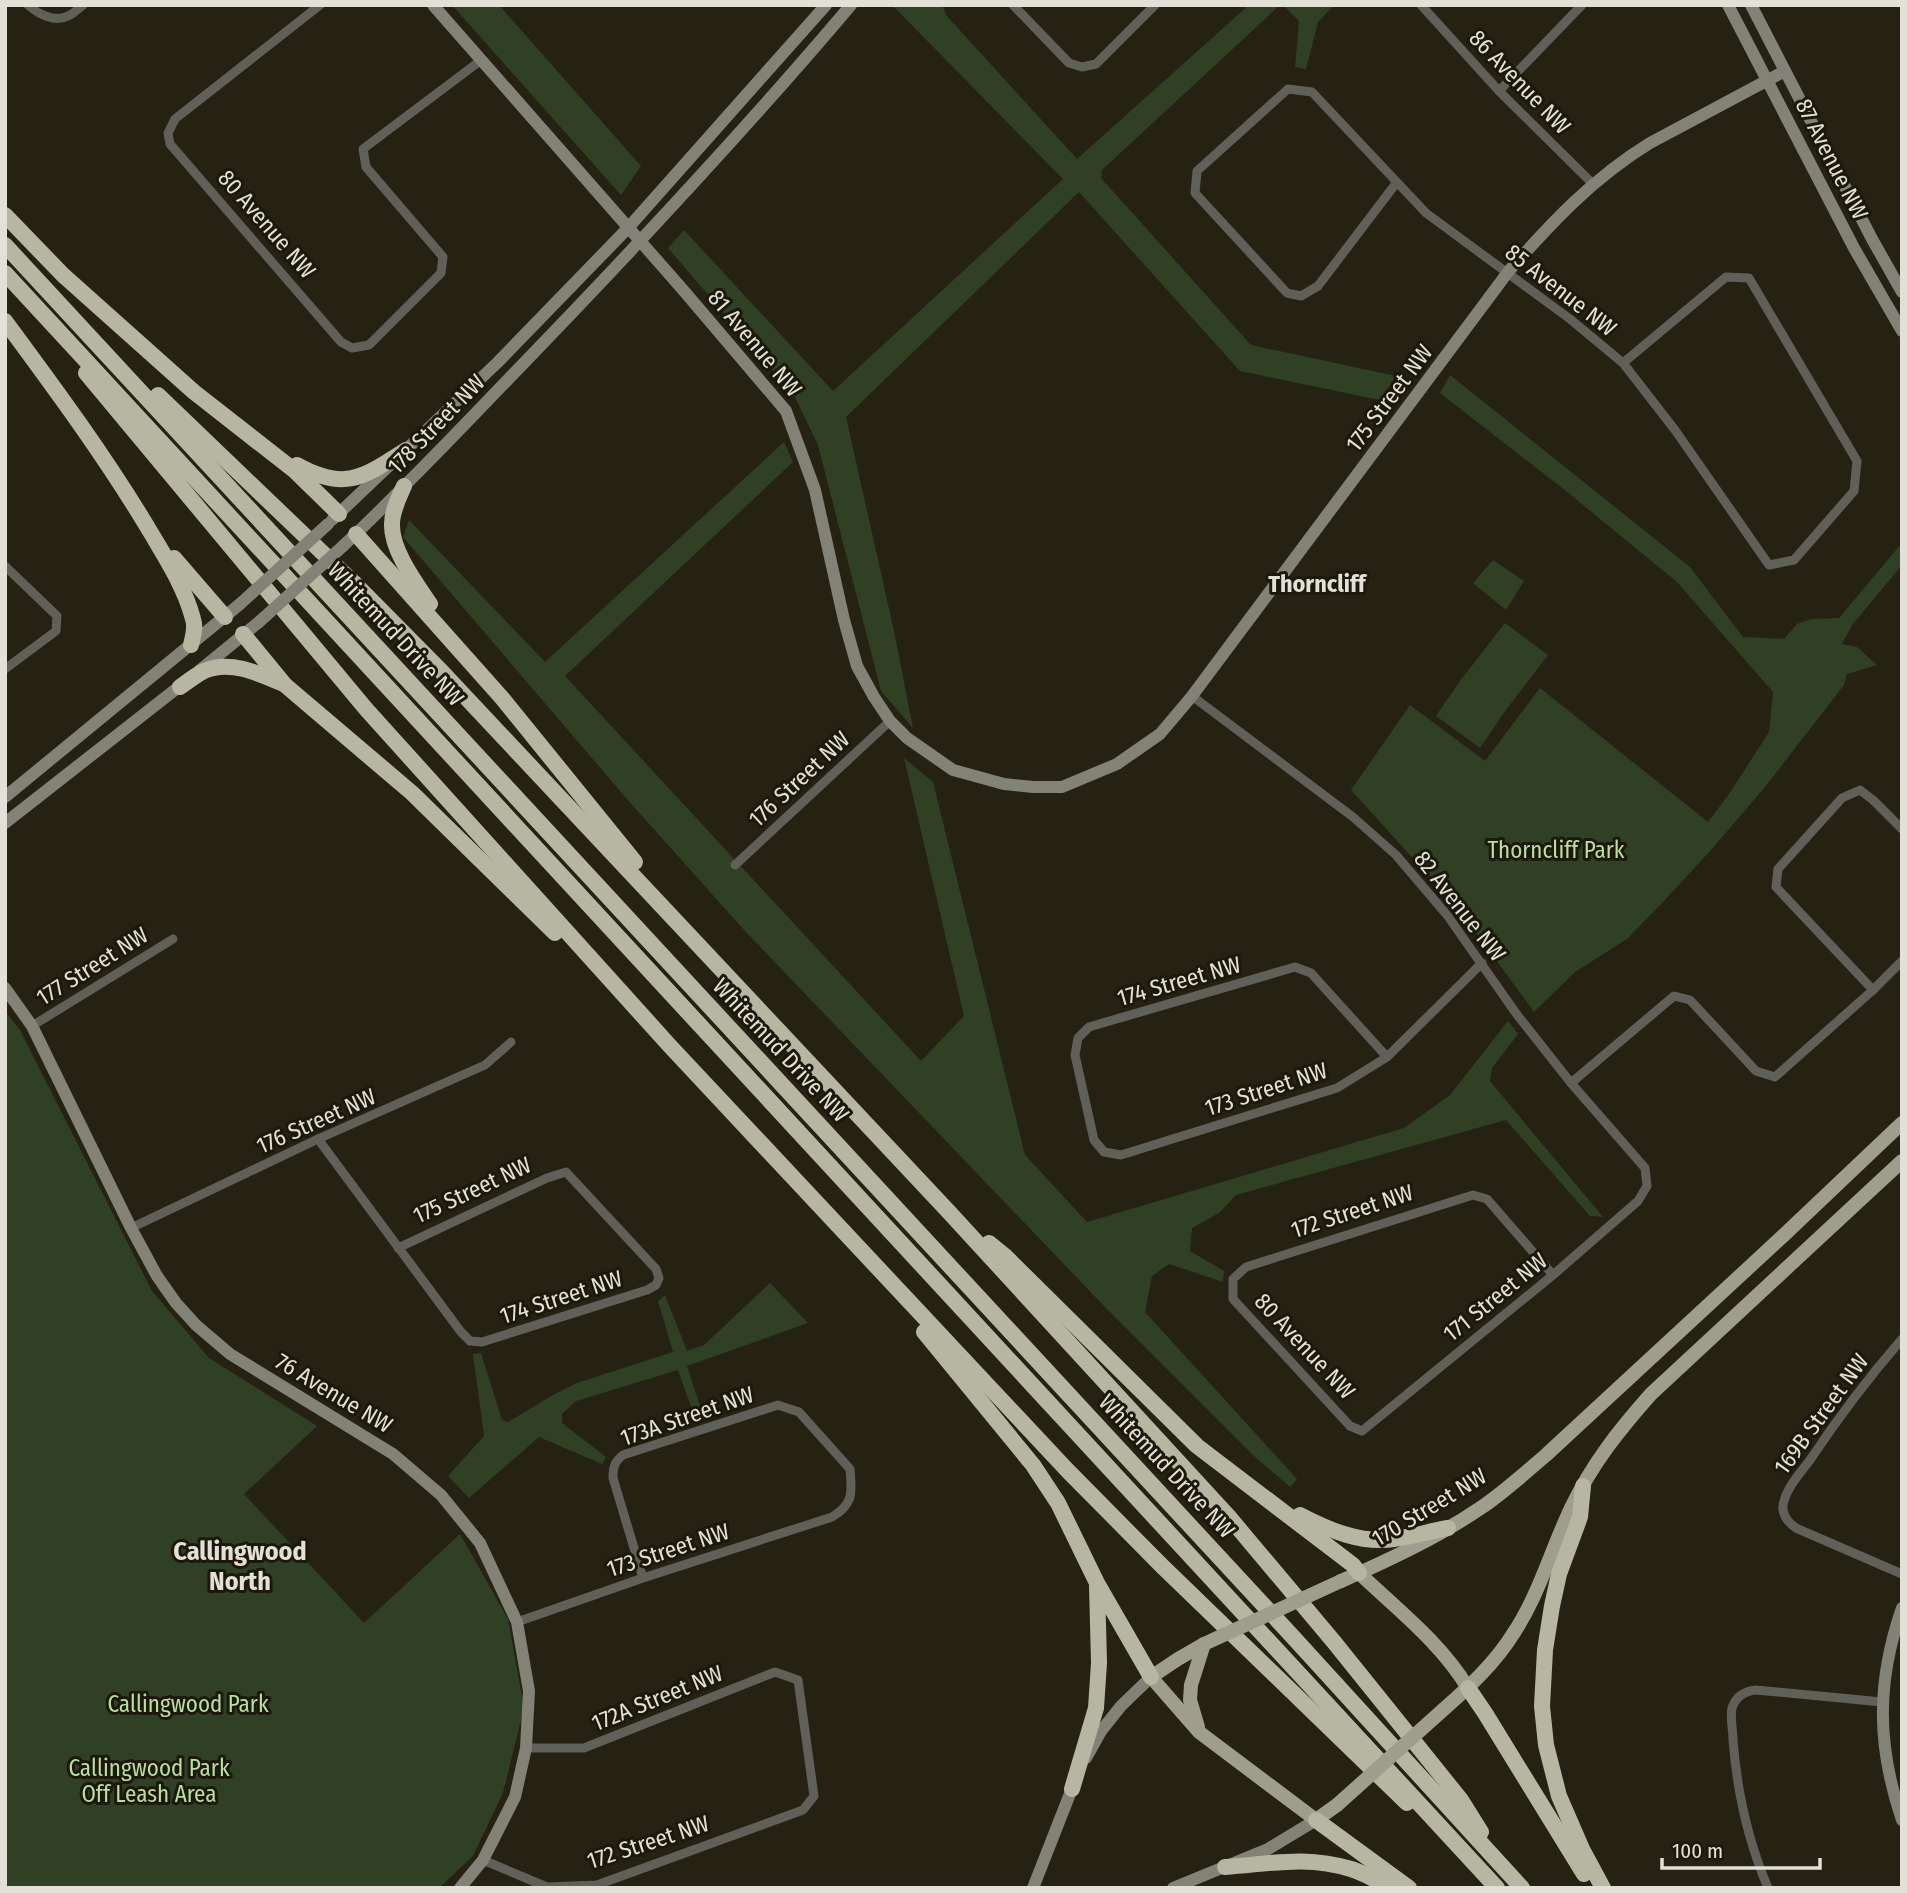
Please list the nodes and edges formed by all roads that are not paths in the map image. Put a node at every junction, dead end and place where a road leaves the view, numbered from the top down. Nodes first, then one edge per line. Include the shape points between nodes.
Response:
1 (29, 5) edge
2 (83, 5) edge
3 (320, 5) edge
4 (433, 5) edge
5 (826, 5) edge
6 (851, 5) edge
7 (1013, 5) edge
8 (1154, 5) edge
9 (1421, 5) edge
10 (1583, 5) edge
11 (1728, 5) edge
12 (1751, 5) edge
13 (480, 61) junction
14 (1785, 71) junction
15 (1767, 80) junction
16 (1499, 91) junction
17 (1397, 182) junction
18 (1593, 184) junction
19 (5, 215) edge
20 (628, 228) junction
21 (640, 242) junction
22 (5, 245) edge
23 (1508, 272) junction
24 (5, 273) edge
25 (1902, 292) edge
26 (44, 314) junction
27 (5, 321) edge
28 (1902, 331) edge
29 (1623, 363) junction
30 (121, 370) junction
31 (266, 448) junction
32 (407, 450) junction
33 (404, 486) junction
34 (136, 508) junction
35 (333, 519) junction
36 (356, 534) junction
37 (5, 566) edge
38 (225, 617) junction
39 (243, 634) junction
40 (191, 645) junction
41 (462, 653) junction
42 (5, 668) edge
43 (285, 685) junction
44 (180, 687) junction
45 (1192, 696) junction
46 (890, 721) junction
47 (1062, 786) joint
48 (5, 797) edge
49 (5, 823) edge
50 (1902, 829) edge
51 (735, 865) dead end
52 (173, 939) dead end
53 (1902, 961) edge
54 (1482, 963) junction
55 (5, 988) edge
56 (1873, 990) junction
57 (761, 1011) junction
58 (32, 1026) junction
59 (511, 1042) dead end
60 (669, 1045) junction
61 (1387, 1057) junction
62 (1572, 1083) junction
63 (1902, 1123) edge
64 (318, 1139) junction
65 (1104, 1152) joint
66 (1902, 1161) edge
67 (1647, 1186) joint
68 (948, 1211) junction
69 (131, 1228) junction
70 (398, 1248) junction
71 (858, 1248) junction
72 (1553, 1275) junction
73 (659, 1278) joint
74 (1233, 1279) joint
75 (1902, 1339) edge
76 (1362, 1431) joint
77 (1583, 1486) junction
78 (1258, 1491) junction
79 (832, 1517) joint
80 (1448, 1528) junction
81 (1359, 1573) junction
82 (1902, 1574) edge
83 (643, 1578) junction
84 (1097, 1583) junction
85 (1902, 1608) edge
86 (517, 1622) junction
87 (1204, 1644) junction
88 (1151, 1677) junction
89 (1468, 1688) junction
90 (1882, 1702) junction
91 (1199, 1732) junction
92 (526, 1748) junction
93 (1072, 1789) junction
94 (814, 1796) joint
95 (1317, 1820) junction
96 (1902, 1820) edge
97 (1464, 1852) junction
98 (483, 1860) junction
99 (1225, 1867) junction
100 (1504, 1868) junction
101 (460, 1888) edge
102 (1033, 1888) edge
103 (1173, 1888) edge
104 (1390, 1888) edge
105 (1409, 1888) edge
106 (1497, 1888) edge
107 (1522, 1888) edge
108 (1593, 1888) edge
109 (1603, 1888) edge
110 (1768, 1888) edge

1 - 2 street via 50,18 65,18
3 - 13 street, 80 Avenue NW via 175,119 168,133 170,144 341,342 352,348 369,345 441,272 443,257 366,167 363,149
4 - 13 main road, 81 Avenue NW
5 - 20 main road, 178 Street NW
6 - 21 main road, 178 Street NW
7 - 8 street via 1069,63 1082,67 1096,64
9 - 16 street, 86 Avenue NW
10 - 16 street
11 - 15 main road, 87 Avenue NW
12 - 14 main road, 87 Avenue NW
13 - 20 main road, 81 Avenue NW
14 - 15 main road, 175 Street NW
14 - 25 main road, 87 Avenue NW
15 - 18 main road, 175 Street NW via 1650,143
15 - 28 main road, 87 Avenue NW
16 - 18 street, 86 Avenue NW
17 - 17 street, 85 Avenue NW via 1312,92 1288,89 1198,171 1195,194 1287,293 1301,296 1318,286
17 - 23 street, 85 Avenue NW via 1426,213
18 - 23 main road, 175 Street NW
19 - 31 highway via 63,275 194,392
20 - 21 main road, 81 Avenue NW
20 - 32 main road, 178 Street NW
21 - 33 main road, 178 Street NW
21 - 46 main road, 81 Avenue NW via 786,411 815,490 857,666
22 - 30 highway, Whitemud Drive NW
23 - 29 street, 85 Avenue NW
23 - 45 main road, 175 Street NW
24 - 26 highway, Whitemud Drive NW
26 - 60 highway via 90,380 366,709
26 - 97 highway, Whitemud Drive NW
27 - 34 highway
29 - 29 street, 85 Avenue NW via 1769,565 1794,560 1854,491 1857,461 1749,278 1726,277
30 - 57 highway via 150,388 362,591
30 - 100 highway, Whitemud Drive NW
31 - 32 highway via 315,475 352,479
31 - 35 highway via 295,471
32 - 35 main road, 178 Street NW
33 - 36 main road, 178 Street NW
33 - 41 highway via 391,524 396,544 417,586
34 - 38 highway
34 - 40 highway via 184,595 195,626
35 - 36 main road
35 - 38 main road, 178 Street NW, bridge
36 - 39 main road, 178 Street NW, bridge
36 - 41 highway
37 - 42 street via 57,616 56,631
38 - 39 main road
38 - 40 main road, 178 Street NW
39 - 43 highway
39 - 44 main road, 178 Street NW
40 - 48 main road, 178 Street NW
41 - 57 highway
43 - 44 highway via 252,670 225,667 204,671
43 - 60 highway via 412,793
44 - 49 main road, 178 Street NW
45 - 47 main road, 175 Street NW via 1160,734 1117,764
45 - 54 street, 82 Avenue NW via 1353,817 1396,855
46 - 47 main road, 81 Avenue NW via 917,747 953,770 1004,784
46 - 51 street, 176 Street NW
50 - 56 street via 1860,790 1842,798 1778,869 1776,887
52 - 58 street, 177 Street NW
53 - 56 street
54 - 61 street, 173 Street NW
54 - 62 street, 82 Avenue NW
55 - 58 main road, 76 Avenue NW
56 - 62 street via 1775,1077 1756,1071 1689,1000 1674,996
57 - 68 highway
58 - 69 main road, 76 Avenue NW
59 - 64 street, 176 Street NW via 485,1065
60 - 71 highway
61 - 65 street, 173 Street NW via 1337,1088 1121,1155
61 - 65 street, 174 Street NW via 1311,973 1296,967 1089,1027 1078,1038 1075,1055 1094,1140
62 - 67 street, 82 Avenue NW via 1645,1168
63 - 80 main road, 170 Street NW via 1546,1455 1483,1507
64 - 69 street, 176 Street NW
64 - 70 street
66 - 77 main road via 1651,1394 1619,1430
67 - 72 street, 171 Street NW via 1638,1201
68 - 78 highway via 1005,1256 1197,1446
68 - 100 highway via 1246,1537 1461,1800
69 - 86 main road, 76 Avenue NW via 167,1292 213,1340 393,1454 441,1495 480,1543
70 - 73 street, 174 Street NW via 470,1341 482,1342 647,1290
70 - 73 street, 175 Street NW via 566,1172 656,1269
71 - 84 highway via 1033,1465 1058,1503
71 - 97 highway via 1162,1566 1404,1801
72 - 74 street, 172 Street NW via 1487,1199 1474,1195 1246,1267
72 - 76 street, 171 Street NW
74 - 76 street, 80 Avenue NW via 1233,1298 1350,1426
75 - 82 street, 169B Street NW via 1842,1414 1783,1503 1784,1516 1796,1528
77 - 89 main road via 1525,1614
77 - 109 highway via 1580,1517 1552,1606 1542,1706 1559,1796
78 - 80 highway via 1314,1522 1360,1538 1393,1539
78 - 81 highway
79 - 83 street, 173 Street NW
79 - 83 street, 173A Street NW via 851,1499 850,1469 799,1412 778,1405 628,1452 613,1469 614,1486
80 - 81 main road, 170 Street NW
81 - 87 main road, 170 Street NW, bridge
81 - 89 main road via 1416,1626
83 - 86 street, 173 Street NW
84 - 88 highway
84 - 93 highway via 1100,1663 1096,1708
85 - 90 main road
86 - 92 main road, 76 Avenue NW via 529,1691
87 - 88 main road, 170 Street NW
87 - 91 main road via 1190,1700
88 - 91 main road
88 - 93 main road, 170 Street NW via 1101,1731
89 - 95 main road, bridge
89 - 108 highway
90 - 96 main road via 1885,1760
90 - 110 street via 1756,1690 1736,1700 1731,1712 1737,1780 1751,1842
91 - 95 main road
92 - 94 street, 172A Street NW via 583,1748 775,1672 798,1680
92 - 98 main road, 76 Avenue NW via 515,1797
93 - 102 main road, 170 Street NW
94 - 98 street, 172 Street NW via 803,1810 597,1885 547,1887
95 - 99 main road via 1268,1849
95 - 105 highway
97 - 106 highway, Whitemud Drive NW
98 - 101 main road
99 - 103 main road
99 - 104 highway via 1292,1860 1322,1862 1353,1869
100 - 107 highway, Whitemud Drive NW

